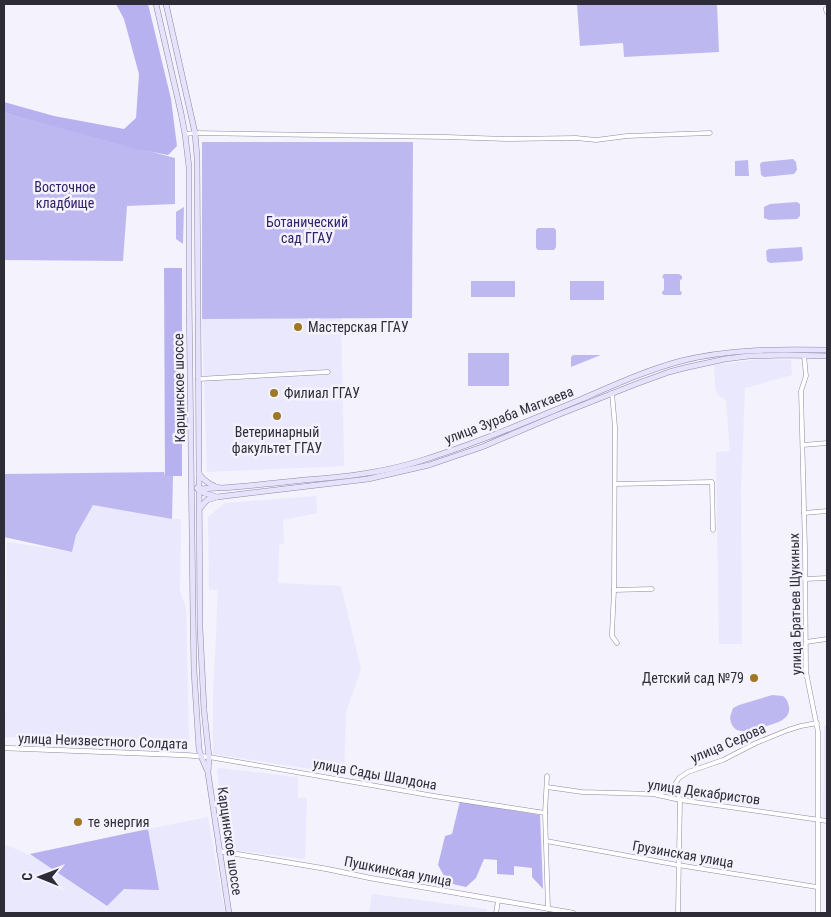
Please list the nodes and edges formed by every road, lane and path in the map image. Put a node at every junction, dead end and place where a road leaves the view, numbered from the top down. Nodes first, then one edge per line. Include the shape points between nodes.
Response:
1 (156, 4) edge
2 (166, 4) edge
3 (195, 133) junction
4 (710, 133) dead end
5 (185, 134) junction
6 (827, 350) edge
7 (804, 355) junction
8 (827, 356) edge
9 (328, 372) dead end
10 (198, 379) junction
11 (612, 393) junction
12 (479, 441) junction
13 (827, 443) edge
14 (803, 445) junction
15 (482, 448) junction
16 (199, 474) junction
17 (192, 479) junction
18 (616, 484) junction
19 (218, 488) junction
20 (199, 489) junction
21 (192, 497) junction
22 (217, 497) junction
23 (200, 508) junction
24 (827, 511) edge
25 (804, 513) junction
26 (713, 530) dead end
27 (827, 578) edge
28 (805, 579) junction
29 (652, 589) dead end
30 (614, 590) junction
31 (827, 639) edge
32 (806, 642) junction
33 (617, 643) dead end
34 (817, 723) junction
35 (4, 748) edge
36 (201, 756) junction
37 (209, 757) junction
38 (208, 773) junction
39 (547, 776) dead end
40 (546, 788) junction
41 (672, 789) junction
42 (653, 794) junction
43 (680, 800) junction
44 (545, 813) junction
45 (818, 820) junction
46 (827, 821) edge
47 (546, 842) junction
48 (219, 851) junction
49 (678, 865) junction
50 (817, 887) junction
51 (498, 901) junction
52 (548, 909) junction
53 (229, 913) edge
54 (496, 913) edge
55 (573, 913) edge
56 (678, 913) edge
57 (818, 913) edge

1 - 5 main road, Карцинское шоссе
2 - 3 main road, Карцинское шоссе
3 - 4 street via 596,140
3 - 5 street
3 - 10 main road, Карцинское шоссе
5 - 17 main road, Карцинское шоссе via 189,167
6 - 12 main road, улица Зураба Магкаева via 738,352 682,361 633,377
7 - 8 main road, улица Зураба Магкаева
7 - 11 main road, улица Зураба Магкаева via 725,359 668,372
7 - 14 street, улица Братьев Щукиных via 806,376 801,391
9 - 10 street
10 - 16 main road, Карцинское шоссе
11 - 15 main road, улица Зураба Магкаева
11 - 18 street via 616,427
12 - 15 street
12 - 19 main road, улица Зураба Магкаева via 418,462 360,474
13 - 14 street
14 - 25 street, улица Братьев Щукиных
15 - 22 main road, улица Зураба Магкаева via 430,465 368,479
16 - 19 main road
16 - 20 main road, Карцинское шоссе
17 - 20 main road
17 - 21 main road, Карцинское шоссе
18 - 26 street via 712,482
18 - 30 street
19 - 20 main road, улица Зураба Магкаева
20 - 21 main road
20 - 22 main road
20 - 23 main road, Карцинское шоссе
21 - 36 main road, Карцинское шоссе via 194,671
22 - 23 main road, улица Зураба Магкаева via 207,500
23 - 37 main road, Карцинское шоссе via 201,656
24 - 25 street
25 - 28 street, улица Братьев Щукиных
27 - 28 street
28 - 32 street, улица Братьев Щукиных
29 - 30 street
30 - 33 street via 612,636
31 - 32 street
32 - 34 street, улица Братьев Щукиных via 806,672
34 - 41 street, улица Седова via 788,730 688,772
34 - 45 street, улица Братьев Щукиных
35 - 36 street, улица Неизвестного Солдата
36 - 37 street, улица Сады Шалдона
36 - 38 main road, Карцинское шоссе
37 - 38 main road, Карцинское шоссе
37 - 44 street, улица Сады Шалдона
38 - 48 main road, Карцинское шоссе
39 - 40 street
40 - 42 street, улица Декабристов
40 - 44 street
41 - 42 street
41 - 43 street
42 - 43 street, улица Декабристов
43 - 45 street, улица Декабристов
43 - 49 street
44 - 47 street
45 - 46 street, улица Декабристов
45 - 50 street, улица Братьев Щукиных
47 - 49 street, Грузинская улица
47 - 52 street
48 - 51 street, Пушкинская улица
48 - 53 main road, Карцинское шоссе
49 - 50 street, Грузинская улица
49 - 56 street
50 - 57 street, улица Братьев Щукиных
51 - 52 street, Пушкинская улица
51 - 54 street
52 - 55 street, Пушкинская улица

